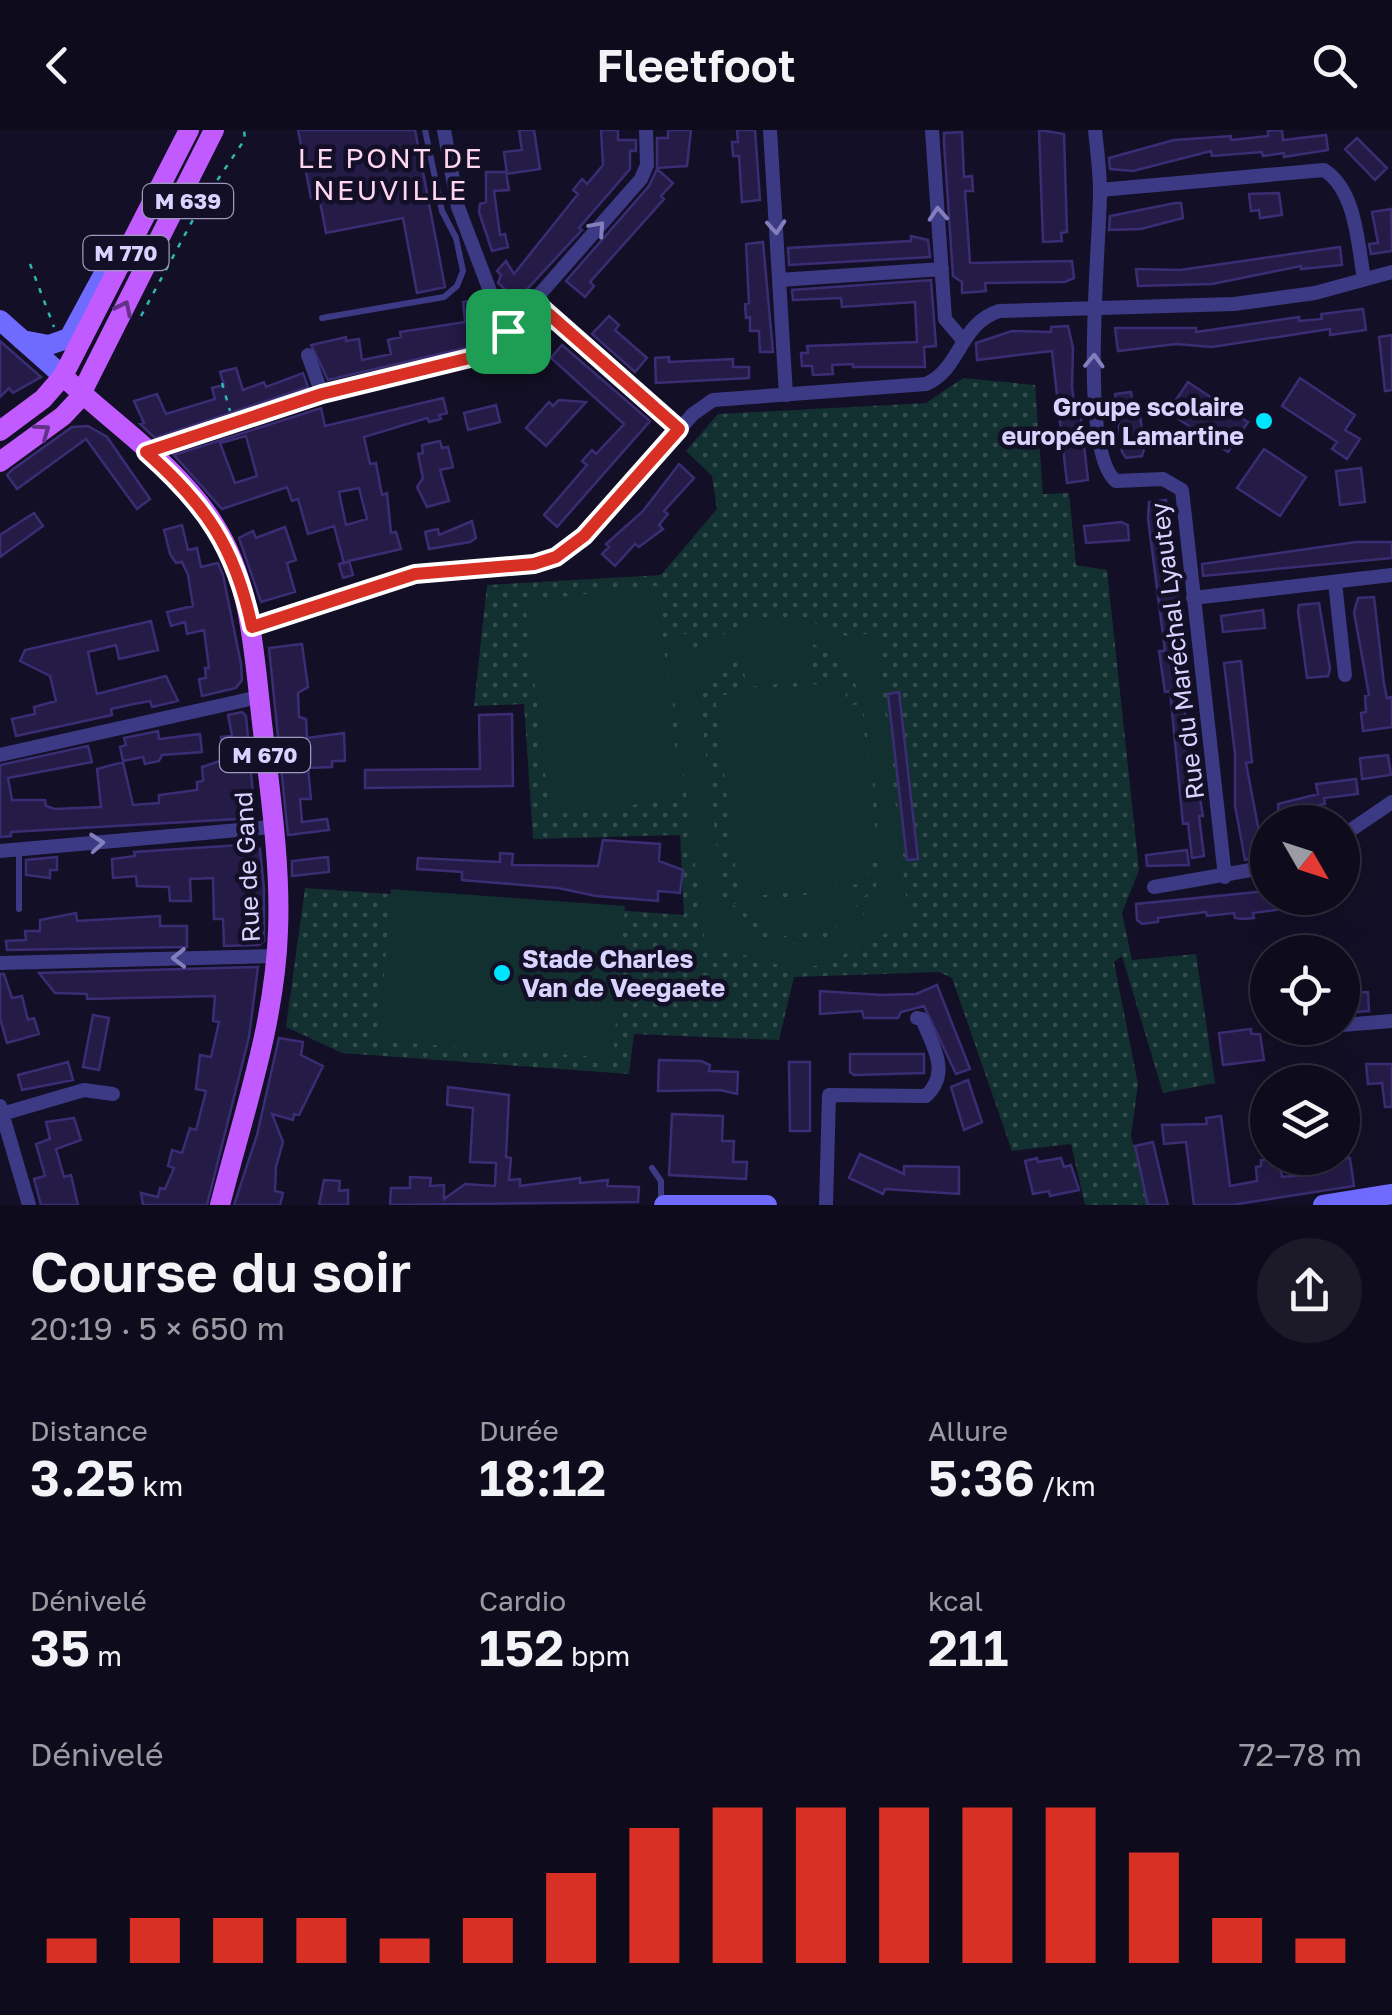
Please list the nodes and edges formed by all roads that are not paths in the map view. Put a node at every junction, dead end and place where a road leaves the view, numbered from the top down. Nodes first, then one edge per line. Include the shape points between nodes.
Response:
1 (189, 130) edge
2 (214, 130) edge
3 (226, 130) edge
4 (425, 130) edge
5 (444, 130) edge
6 (646, 130) edge
7 (770, 130) edge
8 (932, 130) edge
9 (1095, 130) edge
10 (1100, 190) junction
11 (135, 236) junction
12 (144, 267) junction
13 (942, 269) junction
14 (1391, 275) edge
15 (1364, 279) junction
16 (779, 280) junction
17 (534, 301) junction
18 (1096, 305) junction
19 (322, 318) dead end
20 (0, 320) edge
21 (506, 333) junction
22 (962, 339) junction
23 (22, 340) junction
24 (308, 355) dead end
25 (62, 376) junction
26 (81, 394) junction
27 (322, 394) junction
28 (786, 394) junction
29 (679, 429) junction
30 (0, 430) edge
31 (146, 452) junction
32 (0, 462) edge
33 (1392, 574) edge
34 (1335, 582) junction
35 (1194, 598) junction
36 (252, 627) junction
37 (1345, 674) dead end
38 (259, 698) junction
39 (0, 755) edge
40 (1392, 802) edge
41 (1360, 824) edge
42 (272, 826) junction
43 (19, 850) junction
44 (0, 851) edge
45 (1250, 871) edge
46 (1225, 877) junction
47 (1154, 887) dead end
48 (19, 909) dead end
49 (276, 956) junction
50 (0, 962) edge
51 (917, 1018) dead end
52 (1392, 1022) edge
53 (1360, 1024) edge
54 (113, 1094) dead end
55 (1, 1109) edge
56 (652, 1168) dead end
57 (1392, 1194) edge
58 (733, 1204) edge
59 (28, 1205) edge
60 (220, 1205) edge
61 (662, 1205) edge
62 (767, 1205) edge
63 (826, 1205) edge
64 (1327, 1205) edge

1 - 11 main road, M 770
2 - 12 main road, M 770
3 - 12 main road, M 639 via 177,223
4 - 19 lane via 463,271 457,286 444,296
5 - 21 street via 458,207
17 -> 6 street via 641,179
7 -> 16 street
13 -> 8 street
9 - 10 street
10 - 15 street via 1324,170 1352,214
10 - 18 street
11 - 23 main road, M 770 via 123,238 62,342
11 - 25 main road, M 770
26 -> 12 main road, M 770
13 - 16 street
13 - 22 street via 945,319
14 - 15 street
15 - 18 street via 1234,304
16 - 28 street
17 - 21 street
17 - 29 street
18 - 22 street via 999,311 980,319
35 -> 18 street, Rue du Maréchal Lyautey via 1179,486 1163,479 1116,481 1103,460 1094,386
20 - 23 main road, Rue de Gand
21 - 27 street via 482,355
22 - 28 street via 945,370 926,384
23 - 25 main road, Rue de Gand
24 - 27 street
25 - 26 main road, Rue de Gand
25 - 30 main road, M 770
26 - 31 main road, Rue de Gand / M 670
32 -> 26 main road, M 770 via 63,416
27 - 31 street
28 - 29 street via 713,400
29 - 36 street via 584,536 556,557 415,574
31 - 36 main road, Rue de Gand / M 670 via 216,526
33 - 34 street
34 - 35 street
34 - 37 street
35 - 46 street, Rue du Maréchal Lyautey
36 - 38 main road, Rue de Gand / M 670
38 - 39 street
38 - 42 main road, Rue de Gand / M 670
40 - 41 street
43 -> 42 street
42 - 49 main road, Rue de Gand / M 670
43 - 44 street
43 - 48 lane
45 - 46 street
46 - 47 street
49 -> 50 street
49 - 60 main road, Rue de Gand / M 670 via 263,1039
51 - 63 street via 940,1064 938,1080 926,1096 830,1095
52 - 53 street
54 - 55 street via 84,1090
55 - 59 street
56 - 61 lane via 661,1181
57 - 64 main road
58 - 61 main road
58 - 62 main road

